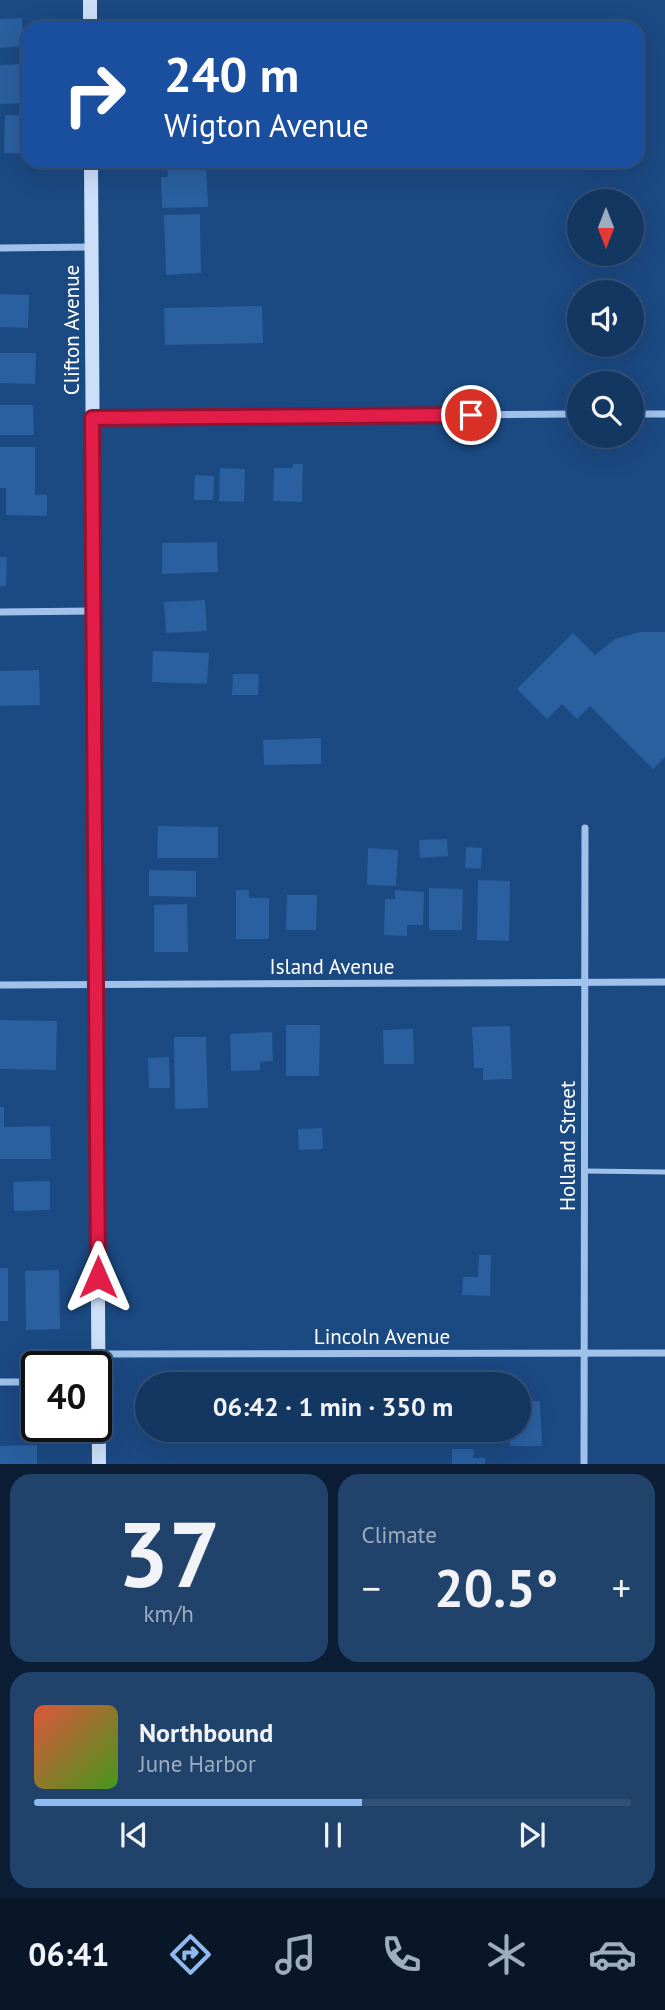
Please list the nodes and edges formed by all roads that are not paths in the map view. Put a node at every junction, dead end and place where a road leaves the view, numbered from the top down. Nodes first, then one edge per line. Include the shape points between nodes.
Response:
1 (90, 0) edge
2 (90, 21) edge
3 (91, 168) edge
4 (91, 247) junction
5 (0, 248) edge
6 (567, 414) edge
7 (644, 414) edge
8 (665, 414) edge
9 (92, 418) junction
10 (94, 611) junction
11 (0, 612) edge
12 (585, 828) dead end
13 (585, 982) junction
14 (665, 982) edge
15 (0, 985) edge
16 (96, 985) junction
17 (584, 1171) junction
18 (665, 1172) edge
19 (98, 1351) edge
20 (584, 1353) junction
21 (665, 1353) edge
22 (112, 1354) edge
23 (0, 1382) edge
24 (21, 1382) edge
25 (98, 1442) edge
26 (99, 1464) edge
27 (584, 1464) edge

1 - 2 street
3 - 4 street, Clifton Avenue
4 - 5 street
4 - 9 street, Clifton Avenue
6 - 9 street
7 - 8 street
9 - 10 street, Clifton Avenue
10 - 11 street
10 - 16 street, Clifton Avenue
12 - 13 street, Holland Street
13 - 14 street, Island Avenue
13 - 16 street, Island Avenue
13 - 17 street, Holland Street
15 - 16 street, Island Avenue
16 - 19 street, Clifton Avenue
17 - 18 lane
17 - 20 street, Holland Street
20 - 21 street, Lincoln Avenue
20 - 22 street, Lincoln Avenue
20 - 27 street, Holland Street
23 - 24 street
25 - 26 street, Clifton Avenue

